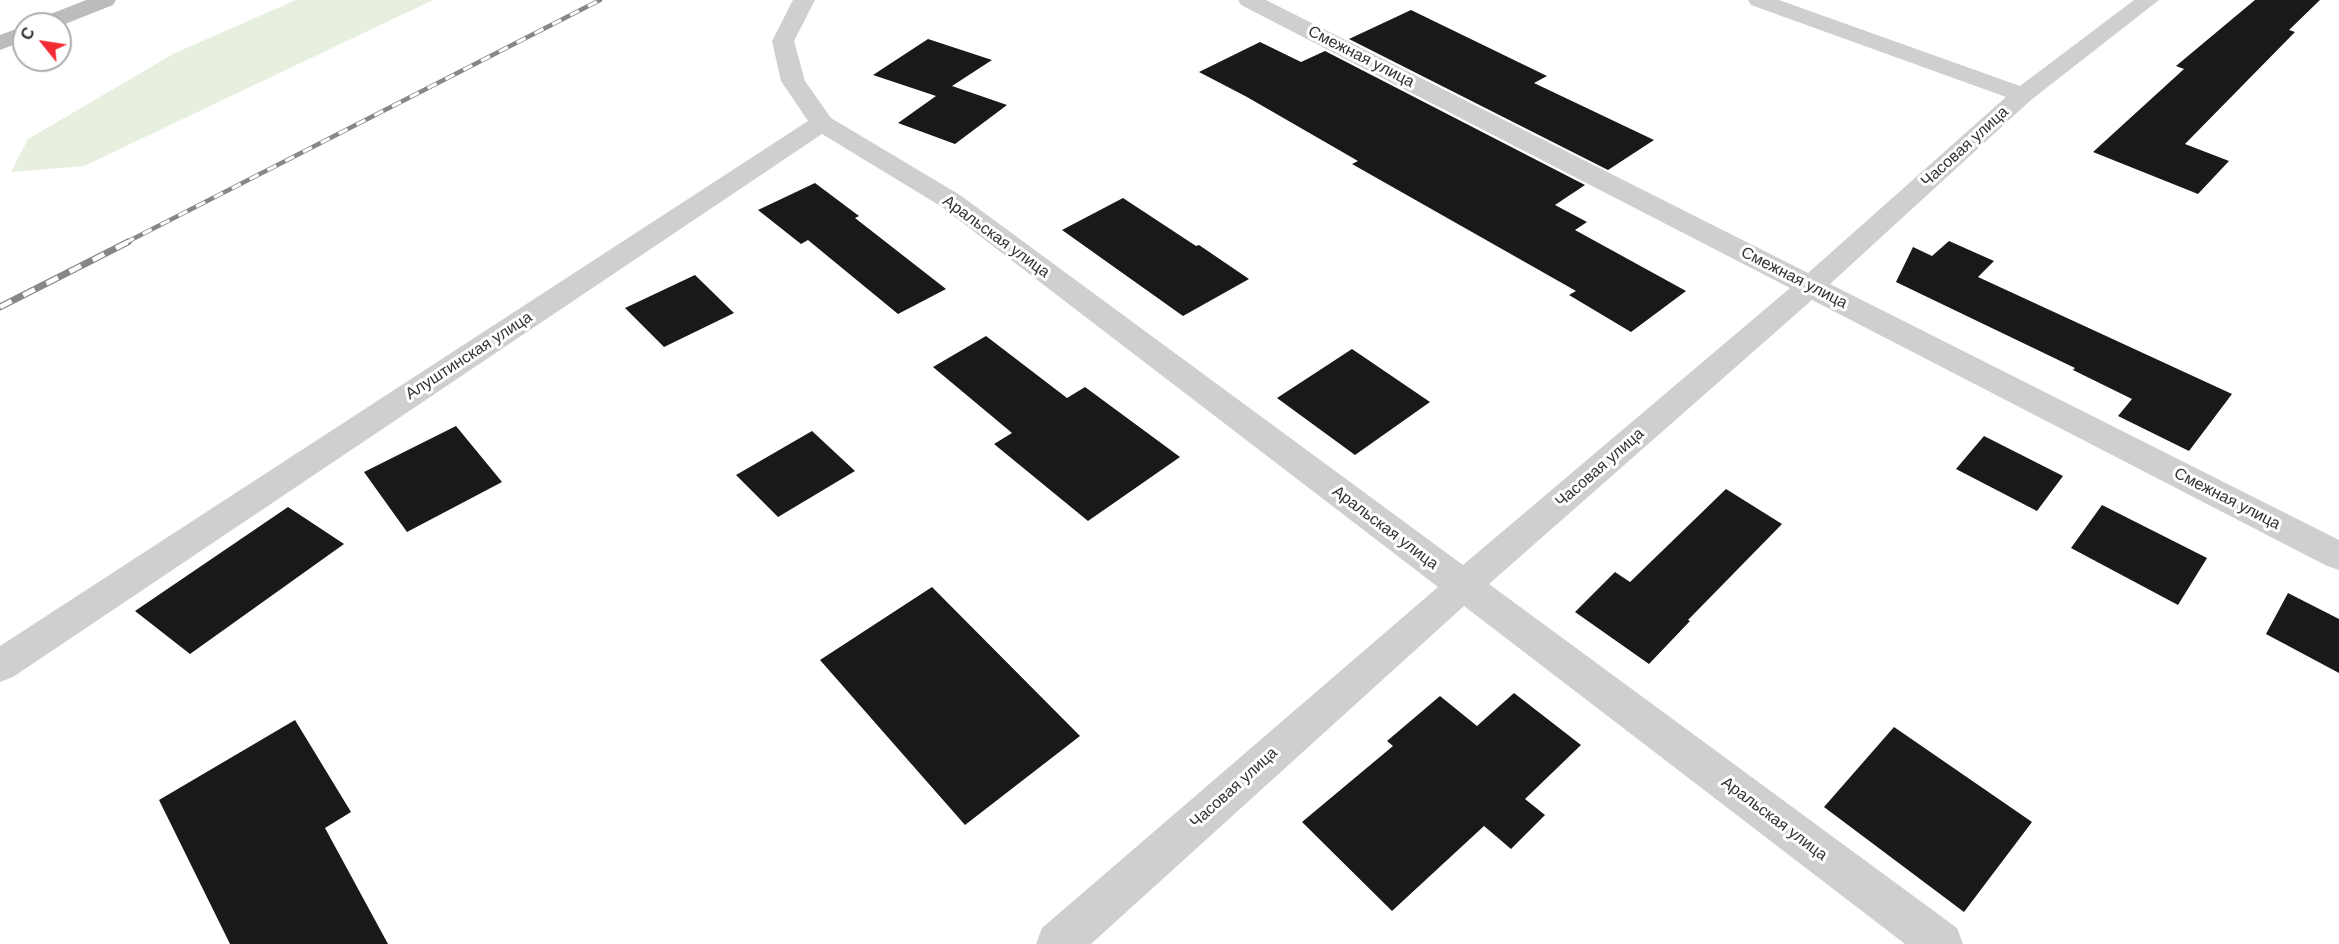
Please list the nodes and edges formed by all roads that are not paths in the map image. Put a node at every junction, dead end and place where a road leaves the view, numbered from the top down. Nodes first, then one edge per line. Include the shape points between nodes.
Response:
1 (105, 0) edge
2 (804, 0) edge
3 (1249, 0) edge
4 (1759, 0) edge
5 (2148, 0) edge
6 (72, 13) edge
7 (2023, 95) junction
8 (822, 123) junction
9 (1810, 286) junction
10 (2339, 556) edge
11 (1463, 586) junction
12 (0, 666) edge
13 (1058, 944) edge
14 (1941, 944) edge

1 - 6 street
2 - 8 street via 783,41 793,81
3 - 9 street, Смежная улица
4 - 7 street
5 - 7 street, Часовая улица
7 - 9 street, Часовая улица
8 - 11 street, Аральская улица via 951,201
8 - 12 street, Алуштинская улица
9 - 10 street, Смежная улица
9 - 11 street, Часовая улица
11 - 13 street, Часовая улица
11 - 14 street, Аральская улица

